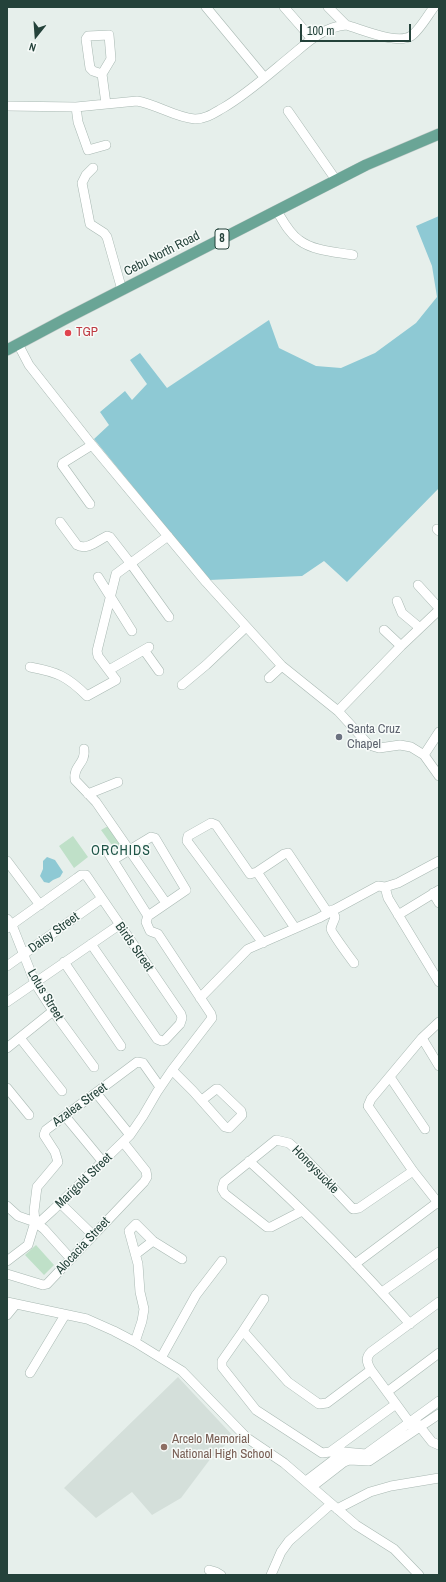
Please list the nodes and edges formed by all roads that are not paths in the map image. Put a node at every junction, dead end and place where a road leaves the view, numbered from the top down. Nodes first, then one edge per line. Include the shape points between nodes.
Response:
1 (206, 7) edge
2 (284, 7) edge
3 (328, 7) edge
4 (434, 7) edge
5 (346, 25) junction
6 (312, 39) junction
7 (102, 74) dead end
8 (264, 77) junction
9 (106, 104) junction
10 (7, 106) edge
11 (76, 107) junction
12 (288, 110) dead end
13 (439, 134) edge
14 (106, 145) dead end
15 (93, 168) dead end
16 (336, 180) junction
17 (277, 211) junction
18 (353, 255) dead end
19 (122, 290) junction
20 (18, 344) junction
21 (7, 350) edge
22 (92, 445) junction
23 (90, 504) dead end
24 (60, 522) dead end
25 (168, 536) junction
26 (131, 564) junction
27 (98, 577) dead end
28 (418, 585) dead end
29 (110, 596) junction
30 (397, 601) dead end
31 (439, 609) edge
32 (169, 617) dead end
33 (246, 627) junction
34 (420, 628) junction
35 (384, 630) dead end
36 (132, 631) dead end
37 (401, 646) junction
38 (282, 666) junction
39 (30, 667) dead end
40 (109, 670) junction
41 (159, 671) dead end
42 (269, 678) dead end
43 (182, 685) dead end
44 (338, 711) junction
45 (439, 732) edge
46 (84, 749) dead end
47 (424, 755) junction
48 (439, 776) edge
49 (118, 782) dead end
50 (88, 794) junction
51 (128, 851) junction
52 (7, 861) edge
53 (439, 861) edge
54 (257, 872) junction
55 (385, 887) junction
56 (436, 891) edge
57 (101, 899) junction
58 (166, 903) junction
59 (439, 903) edge
60 (40, 905) junction
61 (330, 912) junction
62 (398, 915) junction
63 (148, 916) junction
64 (9, 924) edge
65 (119, 925) junction
66 (295, 928) junction
67 (263, 943) junction
68 (91, 944) junction
69 (23, 955) junction
70 (64, 962) junction
71 (354, 963) dead end
72 (7, 966) edge
73 (439, 982) edge
74 (36, 983) junction
75 (200, 998) junction
76 (7, 1002) edge
77 (53, 1011) junction
78 (439, 1022) edge
79 (20, 1038) junction
80 (422, 1038) junction
81 (121, 1046) dead end
82 (7, 1048) edge
83 (439, 1066) edge
84 (94, 1067) dead end
85 (172, 1070) junction
86 (390, 1077) junction
87 (160, 1087) junction
88 (7, 1088) edge
89 (62, 1091) dead end
90 (97, 1094) junction
91 (202, 1100) junction
92 (29, 1115) dead end
93 (65, 1116) junction
94 (425, 1129) dead end
95 (130, 1135) junction
96 (123, 1142) junction
97 (249, 1161) junction
98 (103, 1162) junction
99 (413, 1171) junction
100 (60, 1203) junction
101 (438, 1203) edge
102 (7, 1206) edge
103 (302, 1211) junction
104 (35, 1222) junction
105 (93, 1235) junction
106 (153, 1241) junction
107 (439, 1252) edge
108 (136, 1254) junction
109 (71, 1259) junction
110 (182, 1260) dead end
111 (222, 1261) dead end
112 (7, 1262) edge
113 (355, 1264) junction
114 (7, 1274) edge
115 (382, 1292) junction
116 (264, 1299) dead end
117 (439, 1302) edge
118 (12, 1303) edge
119 (7, 1315) edge
120 (64, 1315) junction
121 (410, 1324) junction
122 (243, 1331) junction
123 (135, 1342) junction
124 (439, 1353) edge
125 (161, 1358) junction
126 (371, 1370) junction
127 (30, 1373) dead end
128 (387, 1392) junction
129 (439, 1401) edge
130 (396, 1404) junction
131 (439, 1414) edge
132 (415, 1425) junction
133 (439, 1445) edge
134 (439, 1478) edge
135 (310, 1484) junction
136 (334, 1507) junction
137 (208, 1570) dead end
138 (221, 1575) edge
139 (271, 1575) edge
140 (419, 1575) edge

1 - 8 street
2 - 6 street
3 - 5 street
4 - 5 street via 412,35 405,39 395,39
5 - 6 street via 326,30
6 - 8 street
7 - 9 street
8 - 9 street via 237,100 206,118 185,117 137,101
9 - 11 street
10 - 11 street
11 - 14 street via 78,122 88,150
12 - 16 street
13 - 16 main road, Cebu North Road / 8
15 - 19 street via 82,183 90,224 107,237
16 - 17 main road, Cebu North Road / 8
17 - 18 street via 298,240 330,251
17 - 19 main road, Cebu North Road / 8
19 - 20 main road, Cebu North Road / 8
20 - 21 main road, Cebu North Road / 8
20 - 22 street via 29,365
22 - 23 street via 62,466
22 - 25 street
24 - 26 street via 80,547 110,537
25 - 26 street
25 - 33 street
26 - 29 street via 116,574
26 - 32 street
27 - 29 street
28 - 31 street
29 - 36 street
29 - 40 street via 97,651
30 - 34 street via 402,613
31 - 34 street
33 - 38 street
33 - 43 street
34 - 37 street
35 - 37 street
37 - 44 street
38 - 42 street
38 - 44 street
39 - 40 street via 64,676 87,696 116,680
40 - 41 street via 146,648
44 - 47 street via 371,746 379,748 400,745 411,747
45 - 47 street
46 - 50 street via 84,757 76,769 75,777
47 - 48 street
49 - 50 street
50 - 51 street
51 - 58 street
51 - 58 street via 151,837 155,838 186,890
51 - 63 street via 111,857
52 - 60 street
53 - 55 street via 398,883
54 - 61 street via 284,854 288,854
54 - 66 street
54 - 67 street via 248,873 214,823 187,837 188,842
55 - 61 street via 376,886
55 - 62 street
56 - 59 street
56 - 62 street
57 - 60 street, Birds Street via 86,875 81,875
57 - 65 street, Birds Street
57 - 69 street, Daisy Street
58 - 63 street
60 - 64 street
61 - 66 street
61 - 71 street via 335,917 331,930
62 - 73 street
63 - 75 street via 148,928 158,934
64 - 69 street, Lotus Street
65 - 68 street
65 - 68 street, Birds Street via 182,1018 180,1024 165,1040 157,1039
66 - 67 street
67 - 75 street via 245,952
68 - 70 street
69 - 72 street, Daisy Street
69 - 74 street, Lotus Street
70 - 74 street
70 - 81 street
74 - 76 street
74 - 77 street, Lotus Street
75 - 85 street, Marigold Street via 212,1020
77 - 79 street
77 - 84 street, Lotus Street
78 - 80 street
79 - 82 street
79 - 89 street
80 - 83 street
80 - 86 street
85 - 87 street, Marigold Street
85 - 91 street
86 - 94 street
86 - 99 street via 370,1099 368,1106
87 - 90 street, Azalea Street via 140,1062
87 - 95 street, Marigold Street
88 - 92 street
90 - 93 street, Azalea Street
90 - 95 street
91 - 91 street via 218,1089 242,1115 227,1128
93 - 98 street
93 - 104 street, Azalea Street via 44,1133 56,1152 58,1162 37,1187
95 - 96 street, Marigold Street
96 - 98 street, Marigold Street
96 - 105 street, Alocacia Street via 146,1171 147,1177
97 - 99 street, Honeysuckle via 276,1140 289,1143 353,1209 359,1208
97 - 103 street
97 - 103 street, Honeysuckle via 224,1182 222,1189 225,1194 267,1227
98 - 100 street, Marigold Street
99 - 101 street
100 - 104 street, Marigold Street via 44,1219
100 - 105 street
101 - 113 street
102 - 104 street via 18,1216
103 - 113 street
104 - 109 street
104 - 112 street via 28,1245
105 - 109 street, Alocacia Street
106 - 108 street
106 - 108 street via 136,1224 129,1231
106 - 110 street
107 - 115 street
108 - 123 street via 144,1309
109 - 114 street, Alocacia Street via 46,1285
111 - 125 street via 196,1295
113 - 115 street
115 - 121 street
116 - 122 street
117 - 121 street
118 - 119 street
118 - 120 street
120 - 123 street via 87,1319
120 - 127 street
121 - 126 street via 368,1355 367,1364
122 - 126 street via 288,1382 322,1405
122 - 130 street via 222,1360 222,1367 256,1410 322,1453 330,1452
123 - 125 street
124 - 128 street
125 - 135 street via 182,1371 247,1438
126 - 128 street
128 - 130 street
129 - 132 street
130 - 132 street
131 - 132 street
132 - 133 street via 432,1442
132 - 135 street via 365,1455 347,1451 340,1454
134 - 136 street via 370,1492
135 - 136 street
136 - 139 street via 289,1541
136 - 140 street via 356,1525 394,1549
137 - 138 street

